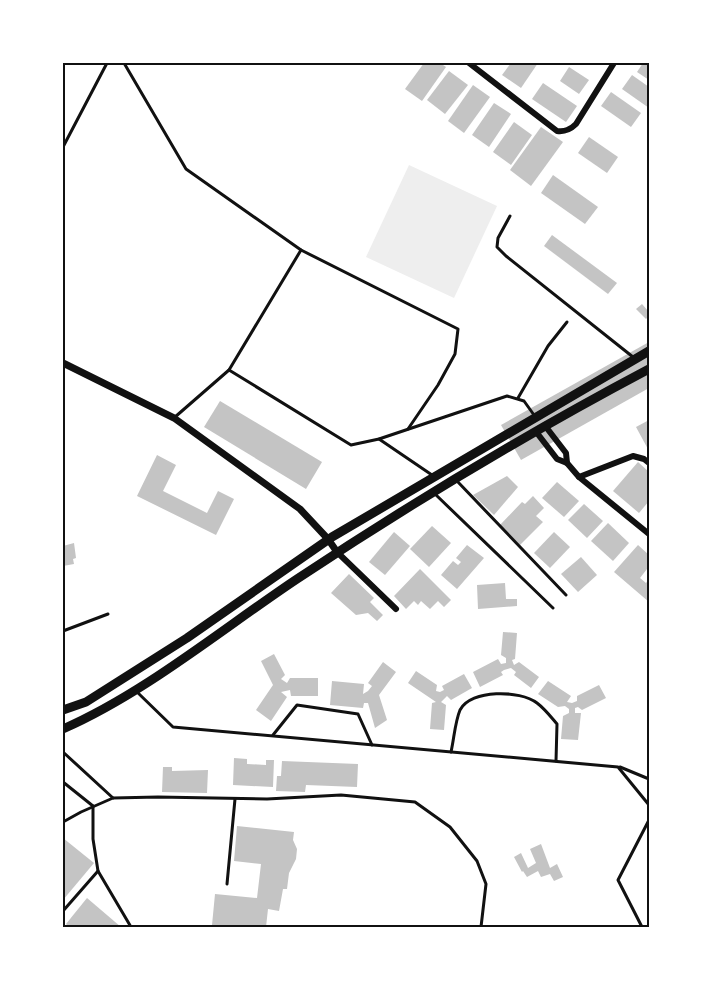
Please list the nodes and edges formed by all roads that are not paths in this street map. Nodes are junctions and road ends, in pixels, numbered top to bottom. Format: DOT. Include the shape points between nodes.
graph roads {
  1 [pos="106,63"];
  2 [pos="124,63"];
  3 [pos="469,63"];
  4 [pos="614,63"];
  5 [pos="63,147"];
  6 [pos="510,216"];
  7 [pos="301,250"];
  8 [pos="567,322"];
  9 [pos="649,351"];
  10 [pos="635,358"];
  11 [pos="63,363"];
  12 [pos="649,369"];
  13 [pos="229,370"];
  14 [pos="518,398"];
  15 [pos="535,416"];
  16 [pos="174,418"];
  17 [pos="546,427"];
  18 [pos="408,429"];
  19 [pos="537,432"];
  20 [pos="379,439"];
  21 [pos="567,463"];
  22 [pos="649,463"];
  23 [pos="433,476"];
  24 [pos="579,477"];
  25 [pos="455,480"];
  26 [pos="434,492"];
  27 [pos="649,534"];
  28 [pos="328,539"];
  29 [pos="337,552"];
  30 [pos="566,595"];
  31 [pos="553,608"];
  32 [pos="396,609"];
  33 [pos="108,614"];
  34 [pos="63,631"];
  35 [pos="135,690"];
  36 [pos="63,710"];
  37 [pos="63,729"];
  38 [pos="272,736"];
  39 [pos="372,745"];
  40 [pos="63,752"];
  41 [pos="451,752"];
  42 [pos="556,761"];
  43 [pos="618,767"];
  44 [pos="649,779"];
  45 [pos="63,782"];
  46 [pos="114,798"];
  47 [pos="235,798"];
  48 [pos="649,805"];
  49 [pos="93,806"];
  50 [pos="649,820"];
  51 [pos="63,822"];
  52 [pos="98,871"];
  53 [pos="227,884"];
  54 [pos="63,911"];
  55 [pos="131,927"];
  56 [pos="481,927"];
  57 [pos="642,927"];
  1 -- 5 [label="lane"];
  2 -- 7 [label="lane" via="186,169"];
  3 -- 4 [label="street" via="557,131 567,131 576,124"];
  6 -- 10 [label="lane" via="497,247"];
  7 -- 13 [label="lane"];
  7 -- 18 [label="lane" via="458,329 455,354"];
  8 -- 14 [label="lane"];
  9 -- 10 [label="main road"];
  10 -- 15 [label="main road"];
  11 -- 16 [label="street"];
  12 -- 17 [label="main road"];
  13 -- 16 [label="lane"];
  13 -- 20 [label="lane" via="351,445"];
  14 -- 15 [label="lane"];
  14 -- 18 [label="lane" via="507,396"];
  15 -- 23 [label="main road"];
  16 -- 28 [label="street" via="300,509"];
  17 -- 19 [label="main road"];
  17 -- 21 [label="street" via="566,453"];
  18 -- 20 [label="lane"];
  19 -- 21 [label="street" via="557,459"];
  19 -- 25 [label="main road"];
  20 -- 23 [label="lane"];
  21 -- 24 [label="street"];
  22 -- 24 [label="street" via="633,456"];
  23 -- 28 [label="main road"];
  24 -- 27 [label="street"];
  25 -- 26 [label="main road"];
  25 -- 30 [label="lane"];
  26 -- 29 [label="main road"];
  26 -- 31 [label="lane"];
  28 -- 29 [label="street"];
  28 -- 36 [label="main road" via="187,638 86,702"];
  29 -- 32 [label="street"];
  29 -- 35 [label="main road"];
  33 -- 34 [label="lane"];
  35 -- 37 [label="main road"];
  35 -- 38 [label="lane" via="173,727"];
  38 -- 39 [label="lane"];
  38 -- 39 [label="lane" via="297,705 358,714"];
  39 -- 41 [label="lane"];
  40 -- 46 [label="lane"];
  41 -- 42 [label="lane"];
  41 -- 42 [label="lane" via="460,710 471,698 495,693 536,702 557,724"];
  42 -- 43 [label="lane"];
  43 -- 44 [label="lane"];
  43 -- 48 [label="lane"];
  45 -- 49 [label="lane"];
  46 -- 47 [label="lane"];
  46 -- 49 [label="lane"];
  47 -- 53 [label="lane"];
  47 -- 56 [label="lane" via="341,795 415,802 450,827 477,861 486,884"];
  49 -- 51 [label="lane"];
  49 -- 52 [label="lane"];
  50 -- 57 [label="lane" via="618,880"];
  52 -- 54 [label="lane"];
  52 -- 55 [label="lane"];
}
